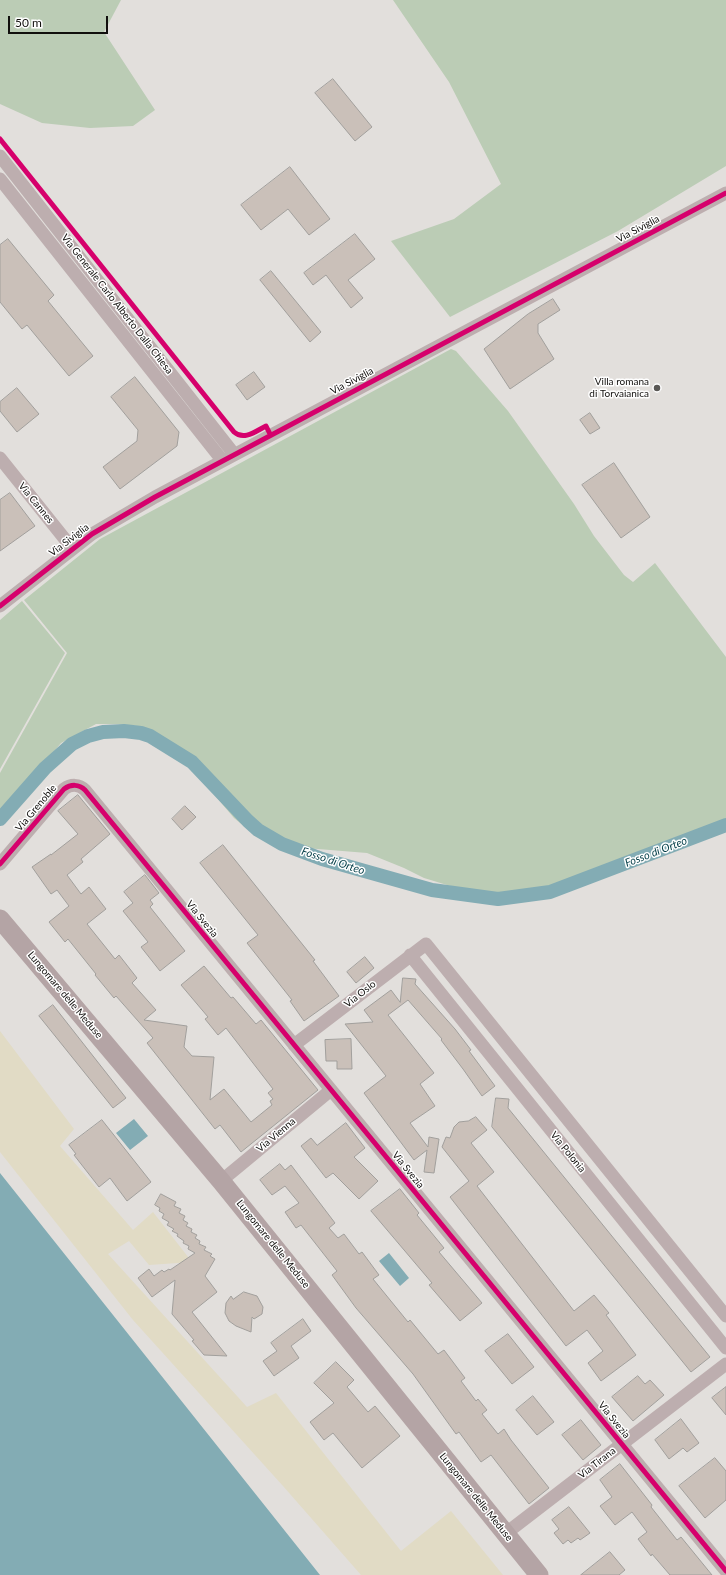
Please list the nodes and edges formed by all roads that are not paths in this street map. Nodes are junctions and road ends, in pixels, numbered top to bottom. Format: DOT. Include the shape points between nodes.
graph roads {
  1 [pos="0,156"];
  2 [pos="0,178"];
  3 [pos="726,193"];
  4 [pos="234,454"];
  5 [pos="0,458"];
  6 [pos="222,460"];
  7 [pos="72,548"];
  8 [pos="0,606"];
  9 [pos="73,785"];
  10 [pos="0,864"];
  11 [pos="0,919"];
  12 [pos="426,944"];
  13 [pos="410,955"];
  14 [pos="294,1045"];
  15 [pos="330,1090"];
  16 [pos="222,1181"];
  17 [pos="726,1316"];
  18 [pos="726,1348"];
  19 [pos="726,1364"];
  20 [pos="622,1444"];
  21 [pos="505,1534"];
  22 [pos="726,1571"];
  23 [pos="538,1575"];
  1 -- 4 [label="street, Via Generale Carlo Alberto Dalla Chiesa"];
  2 -- 6 [label="street, Via Generale Carlo Alberto Dalla Chiesa"];
  3 -- 4 [label="street, Via Siviglia"];
  4 -- 6 [label="street, Via Siviglia"];
  5 -- 7 [label="street, Via Cannes"];
  6 -- 7 [label="street, Via Siviglia" via="110,522"];
  7 -- 8 [label="street, Via Siviglia"];
  9 -- 10 [label="street, Via Grenoble" via="61,791"];
  9 -- 14 [label="street, Via Svezia" via="85,790"];
  11 -- 16 [label="main road, Lungomare delle Meduse"];
  12 -- 13 [label="street, Via Oslo"];
  12 -- 17 [label="street, Via Polonia"];
  13 -- 14 [label="street, Via Oslo"];
  13 -- 18 [label="street, Via Polonia"];
  14 -- 15 [label="street, Via Svezia"];
  15 -- 16 [label="street, Via Vienna"];
  15 -- 20 [label="street, Via Svezia"];
  16 -- 21 [label="main road, Lungomare delle Meduse"];
  19 -- 20 [label="street, Via Tirana"];
  20 -- 21 [label="street, Via Tirana"];
  20 -- 22 [label="street, Via Svezia"];
  21 -- 23 [label="main road, Lungomare delle Meduse"];
}
